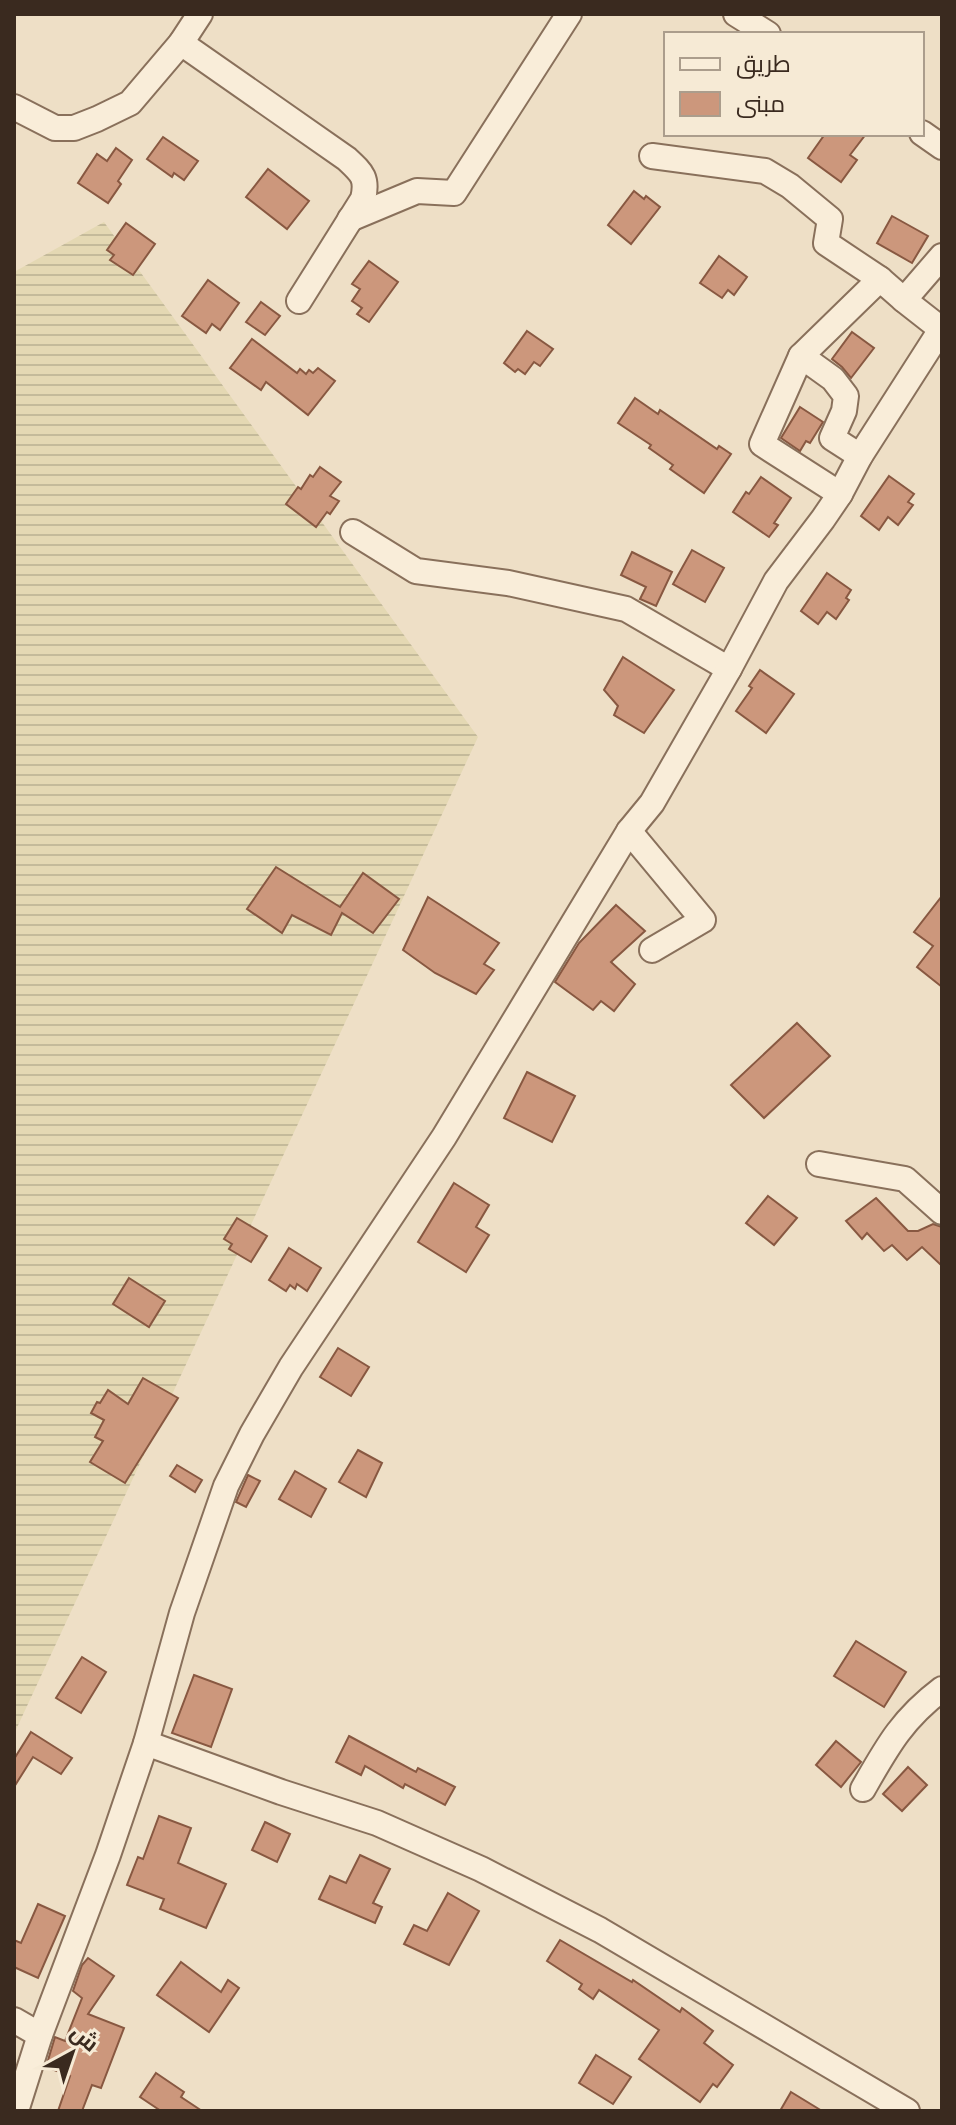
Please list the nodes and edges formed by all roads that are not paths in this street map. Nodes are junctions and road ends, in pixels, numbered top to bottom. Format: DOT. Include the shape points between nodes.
graph roads {
  1 [pos="200,14"];
  2 [pos="569,14"];
  3 [pos="736,14"];
  4 [pos="765,32"];
  5 [pos="181,43"];
  6 [pos="14,107"];
  7 [pos="924,134"];
  8 [pos="942,147"];
  9 [pos="652,156"];
  10 [pos="350,219"];
  11 [pos="942,256"];
  12 [pos="880,279"];
  13 [pos="904,300"];
  14 [pos="299,301"];
  15 [pos="942,328"];
  16 [pos="801,356"];
  17 [pos="860,456"];
  18 [pos="840,494"];
  19 [pos="353,532"];
  20 [pos="729,669"];
  21 [pos="629,831"];
  22 [pos="652,950"];
  23 [pos="819,1164"];
  24 [pos="942,1212"];
  25 [pos="942,1689"];
  26 [pos="146,1743"];
  27 [pos="863,1789"];
  28 [pos="14,2020"];
  29 [pos="40,2035"];
  30 [pos="16,2111"];
  31 [pos="907,2111"];
  1 -- 5 [label="street"];
  2 -- 10 [label="street" via="454,193 417,191"];
  3 -- 4 [label="street"];
  5 -- 6 [label="street" via="130,103 74,128 55,128"];
  5 -- 10 [label="street" via="362,173 363,199"];
  7 -- 8 [label="street"];
  9 -- 12 [label="street" via="765,171 830,219 826,243"];
  10 -- 14 [label="street"];
  11 -- 13 [label="street"];
  12 -- 13 [label="street"];
  12 -- 16 [label="street"];
  13 -- 15 [label="street"];
  15 -- 17 [label="street"];
  16 -- 17 [label="street" via="833,379 846,396 832,438"];
  16 -- 18 [label="street" via="762,444"];
  17 -- 18 [label="street"];
  18 -- 20 [label="street" via="776,581"];
  19 -- 20 [label="street" via="416,571 508,583 626,609"];
  20 -- 21 [label="street" via="652,803"];
  21 -- 22 [label="street" via="703,920"];
  21 -- 26 [label="street" via="453,1123 252,1434 226,1486 182,1613"];
  23 -- 24 [label="street" via="905,1179"];
  25 -- 27 [label="street" via="908,1717"];
  26 -- 29 [label="street"];
  26 -- 31 [label="street" via="377,1823 481,1869 600,1930"];
  28 -- 29 [label="street"];
  29 -- 30 [label="street"];
}
